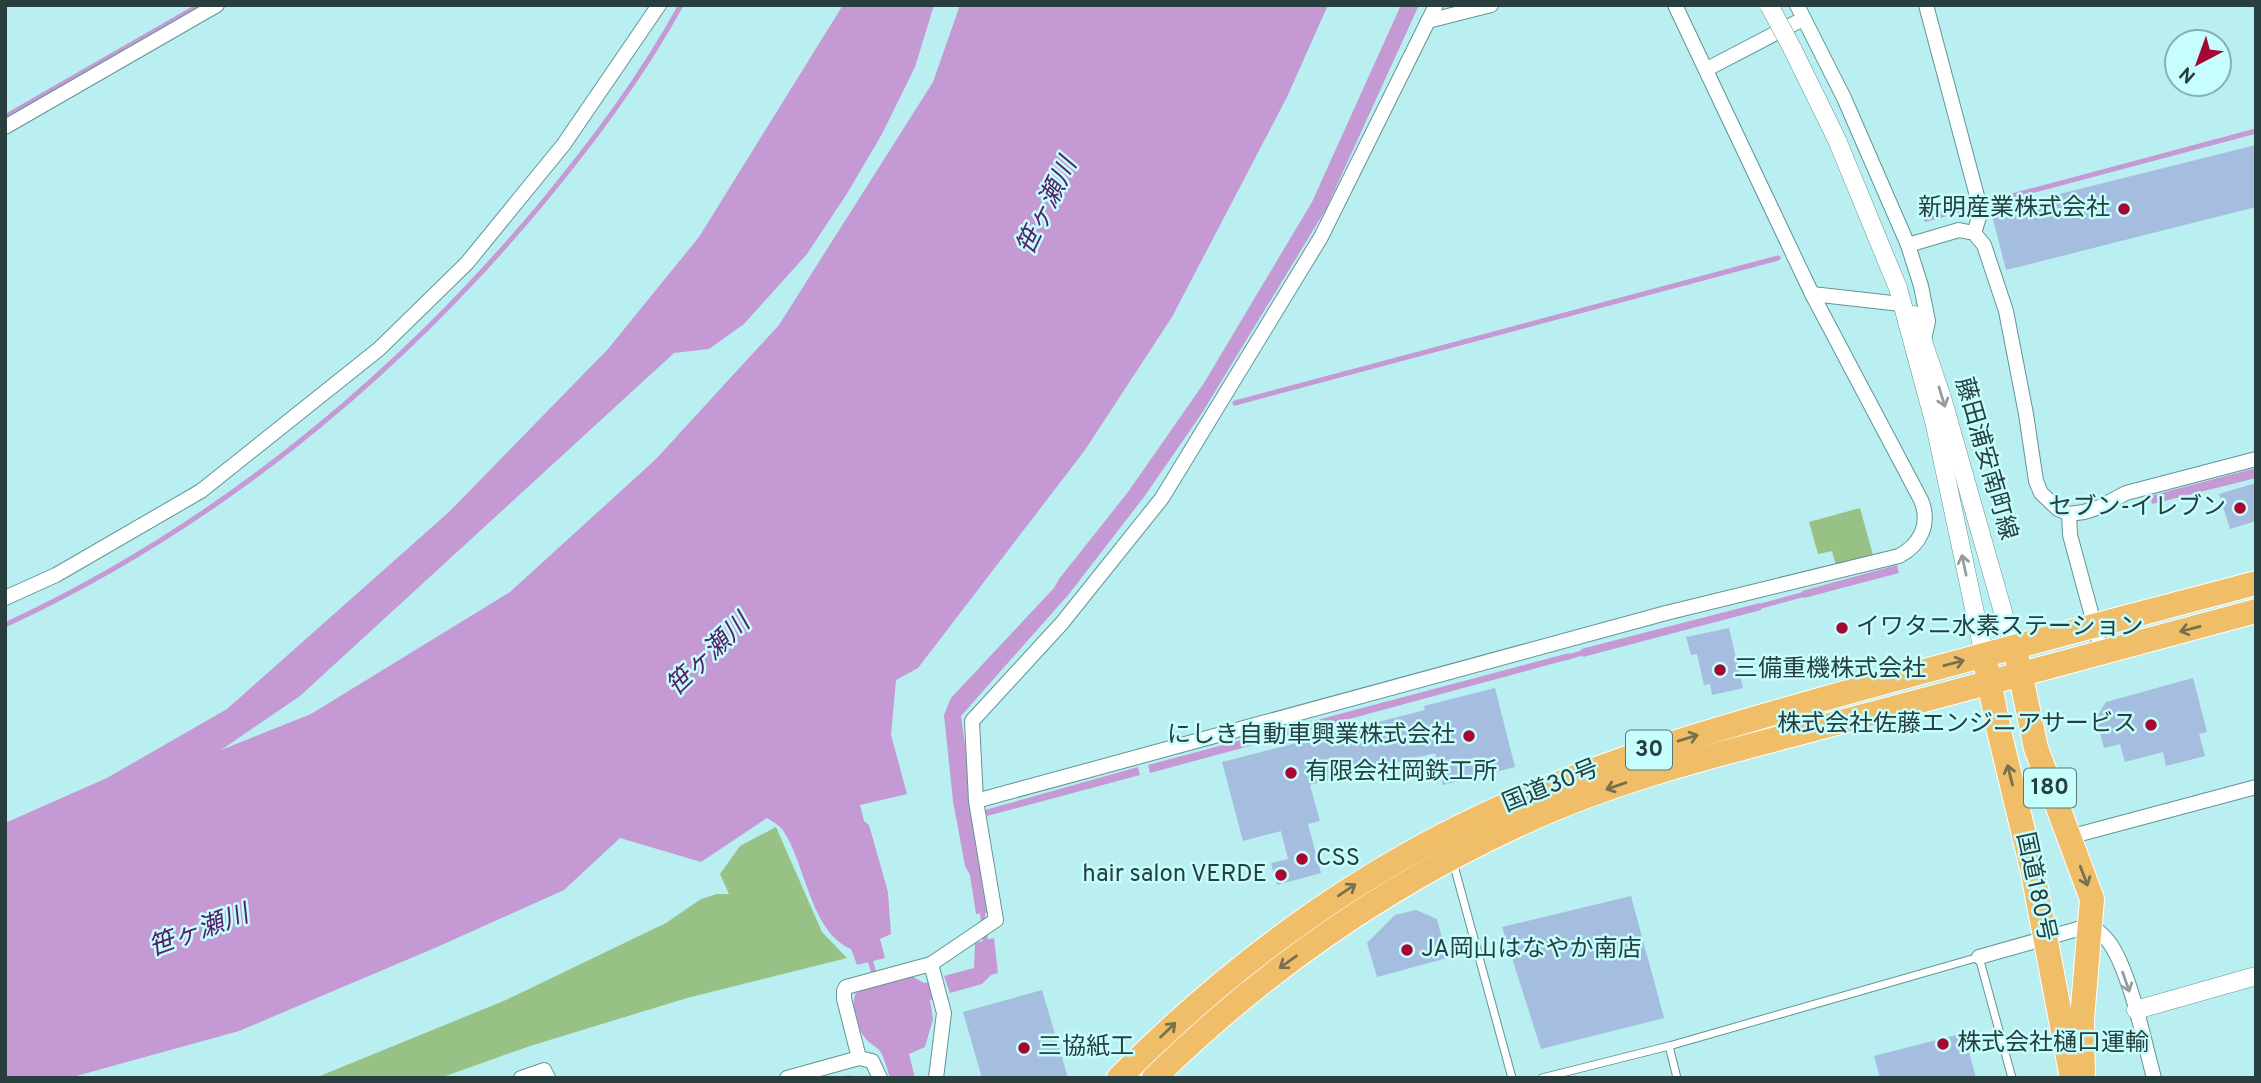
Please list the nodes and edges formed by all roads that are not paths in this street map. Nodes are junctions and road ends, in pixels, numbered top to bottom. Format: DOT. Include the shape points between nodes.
graph roads {
  1 [pos="217,5"];
  2 [pos="659,5"];
  3 [pos="1436,5"];
  4 [pos="1490,5"];
  5 [pos="1675,5"];
  6 [pos="1769,5"];
  7 [pos="1926,5"];
  8 [pos="1800,12"];
  9 [pos="1428,21"];
  10 [pos="1707,69"];
  11 [pos="5,127"];
  12 [pos="1974,233"];
  13 [pos="1908,245"];
  14 [pos="1812,294"];
  15 [pos="1899,296"];
  16 [pos="1924,340"];
  17 [pos="2256,459"];
  18 [pos="2069,513"];
  19 [pos="2256,583"];
  20 [pos="5,598"];
  21 [pos="2256,611"];
  22 [pos="2095,626"];
  23 [pos="2013,648"];
  24 [pos="2102,653"];
  25 [pos="1984,655"];
  26 [pos="2021,674"];
  27 [pos="1989,683"];
  28 [pos="2256,787"];
  29 [pos="978,810"];
  30 [pos="2069,837"];
  31 [pos="1452,858"];
  32 [pos="2092,925"];
  33 [pos="2046,938"];
  34 [pos="1979,957"];
  35 [pos="933,971"];
  36 [pos="2256,976"];
  37 [pos="2136,1010"];
  38 [pos="1669,1046"];
  39 [pos="859,1058"];
  40 [pos="520,1078"];
  41 [pos="548,1078"];
  42 [pos="787,1078"];
  43 [pos="880,1078"];
  44 [pos="936,1078"];
  45 [pos="1119,1078"];
  46 [pos="1154,1078"];
  47 [pos="1512,1078"];
  48 [pos="1542,1078"];
  49 [pos="1677,1078"];
  50 [pos="2012,1078"];
  51 [pos="2073,1078"];
  52 [pos="2083,1078"];
  53 [pos="2154,1078"];
  1 -- 11 [label="street"];
  2 -- 20 [label="street" via="564,144 476,253 379,349 201,491 56,575"];
  3 -- 9 [label="street"];
  4 -- 9 [label="street"];
  5 -- 10 [label="street"];
  6 -- 15 [label="street, 藤田浦安南町線, bridge" via="1837,140"];
  7 -- 12 [label="street" via="1980,205"];
  8 -- 10 [label="street"];
  8 -- 13 [label="street" via="1844,98"];
  9 -- 29 [label="street" via="1321,237 1162,498 1062,623 972,721"];
  10 -- 14 [label="street"];
  12 -- 13 [label="street" via="1959,230"];
  12 -- 18 [label="street" via="1984,244 2003,297 2036,481 2049,502"];
  13 -- 16 [label="street" via="1928,321"];
  14 -- 15 [label="street"];
  14 -- 29 [label="street" via="1925,509 1923,530 1911,550 1667,613"];
  15 -- 16 [label="street, 藤田浦安南町線" via="1912,310"];
  25 -- 15 [label="street, 藤田浦安南町線, one-way" via="1935,425"];
  16 -- 23 [label="street, 藤田浦安南町線, one-way"];
  17 -- 18 [label="street"];
  18 -- 22 [label="street" via="2070,536"];
  19 -- 22 [label="highway, 国道30号 / 30"];
  21 -- 24 [label="highway, 国道30号 / 30, one-way"];
  22 -- 23 [label="highway, 国道30号 / 30"];
  22 -- 24 [label="street"];
  23 -- 25 [label="highway, 国道30号 / 30"];
  23 -- 26 [label="highway, 国道180号 / 180"];
  24 -- 26 [label="highway, 国道30号 / 30"];
  25 -- 27 [label="highway, 国道180号 / 180"];
  45 -- 25 [label="highway, 国道30号 / 30, one-way" via="1184,1014 1292,929 1356,885 1444,835 1520,799 1648,750"];
  26 -- 27 [label="highway, 国道30号 / 30"];
  26 -- 30 [label="highway, 国道180号 / 180" via="2036,748"];
  27 -- 31 [label="highway, 国道30号 / 30, one-way" via="1652,774 1525,821"];
  33 -- 27 [label="highway, 国道180号 / 180, one-way"];
  28 -- 30 [label="street"];
  29 -- 35 [label="street" via="996,920"];
  30 -- 32 [label="highway, 国道180号 / 180, one-way" via="2092,900"];
  31 -- 46 [label="highway, 国道30号 / 30, one-way" via="1366,906 1271,974"];
  31 -- 47 [label="lane"];
  32 -- 33 [label="street"];
  32 -- 37 [label="street, one-way" via="2111,945"];
  32 -- 52 [label="highway, 国道180号 / 180" via="2082,1019"];
  33 -- 34 [label="street"];
  33 -- 51 [label="highway, 国道180号 / 180"];
  34 -- 38 [label="lane"];
  34 -- 50 [label="lane"];
  35 -- 39 [label="street" via="893,973 844,990"];
  35 -- 44 [label="street" via="944,1025"];
  36 -- 37 [label="street"];
  37 -- 53 [label="street"];
  38 -- 48 [label="lane"];
  38 -- 49 [label="lane"];
  39 -- 42 [label="street"];
  39 -- 43 [label="street" via="872,1061"];
  40 -- 41 [label="street" via="544,1070"];
}
